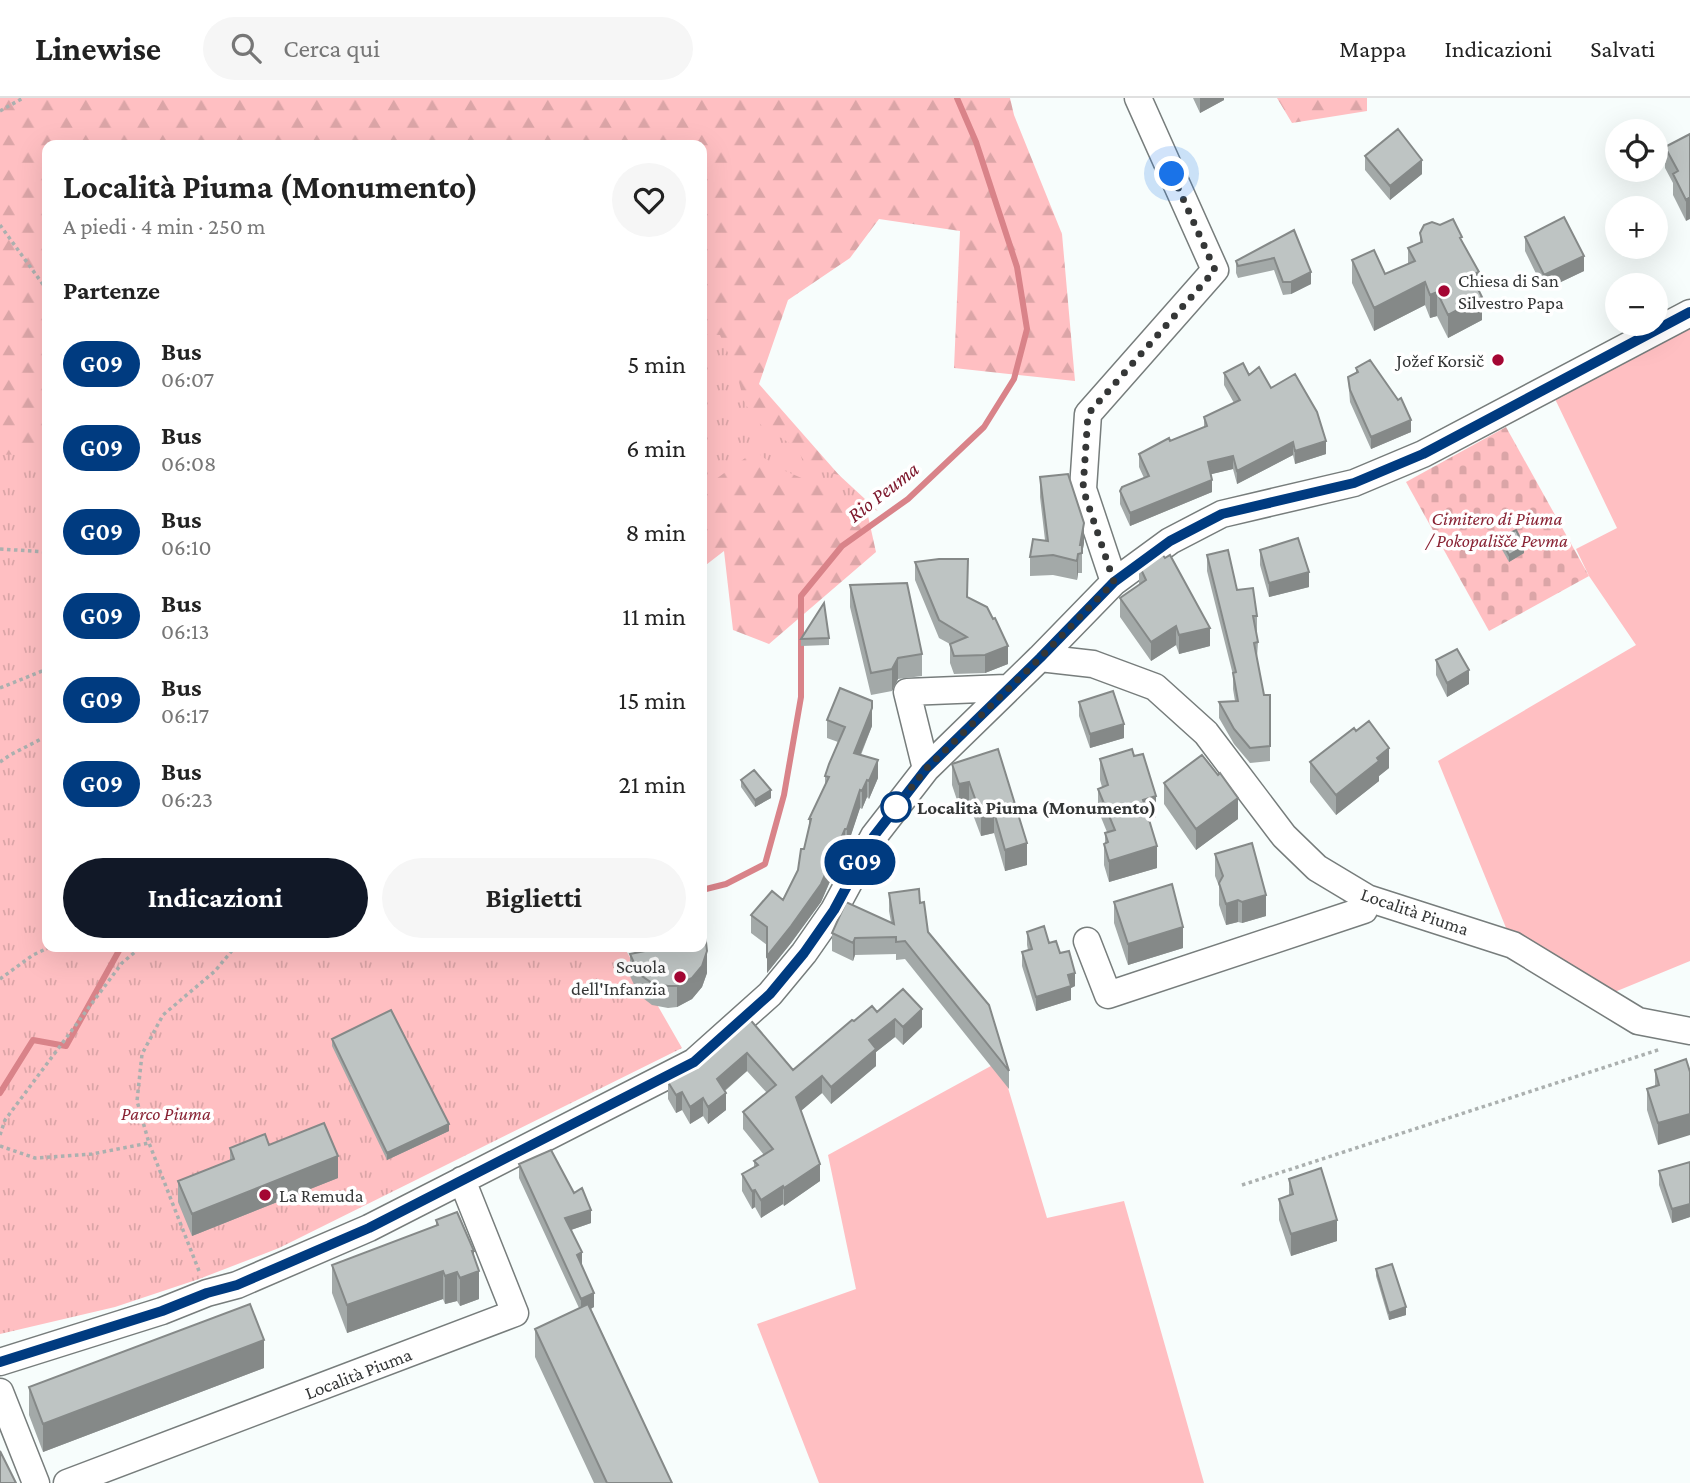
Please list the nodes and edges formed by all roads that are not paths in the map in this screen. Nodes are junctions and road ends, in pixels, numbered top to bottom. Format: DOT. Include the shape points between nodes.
graph roads {
  1 [pos="1138,98"];
  2 [pos="1690,313"];
  3 [pos="1114,582"];
  4 [pos="1040,658"];
  5 [pos="1006,688"];
  6 [pos="926,769"];
  7 [pos="1367,898"];
  8 [pos="1087,941"];
  9 [pos="1690,1031"];
  10 [pos="462,1180"];
  11 [pos="0,1362"];
  12 [pos="0,1392"];
  13 [pos="36,1483"];
  14 [pos="67,1483"];
  1 -- 3 [label="street" via="1215,270 1088,414 1083,489"];
  2 -- 3 [label="street" via="1423,454 1354,483 1222,514 1170,541"];
  3 -- 4 [label="street"];
  4 -- 5 [label="street"];
  4 -- 7 [label="street, Località Piuma" via="1093,664 1155,687 1206,733 1284,836 1317,868"];
  5 -- 6 [label="street"];
  5 -- 6 [label="street" via="907,692"];
  6 -- 10 [label="street" via="874,836 834,910 804,953 761,1003 694,1062"];
  7 -- 8 [label="street" via="1364,910 1108,995"];
  7 -- 9 [label="street, Località Piuma" via="1513,945 1638,1021"];
  10 -- 11 [label="street" via="369,1228 237,1285"];
  10 -- 14 [label="street, Località Piuma" via="515,1313"];
  12 -- 13 [label="street"];
}
